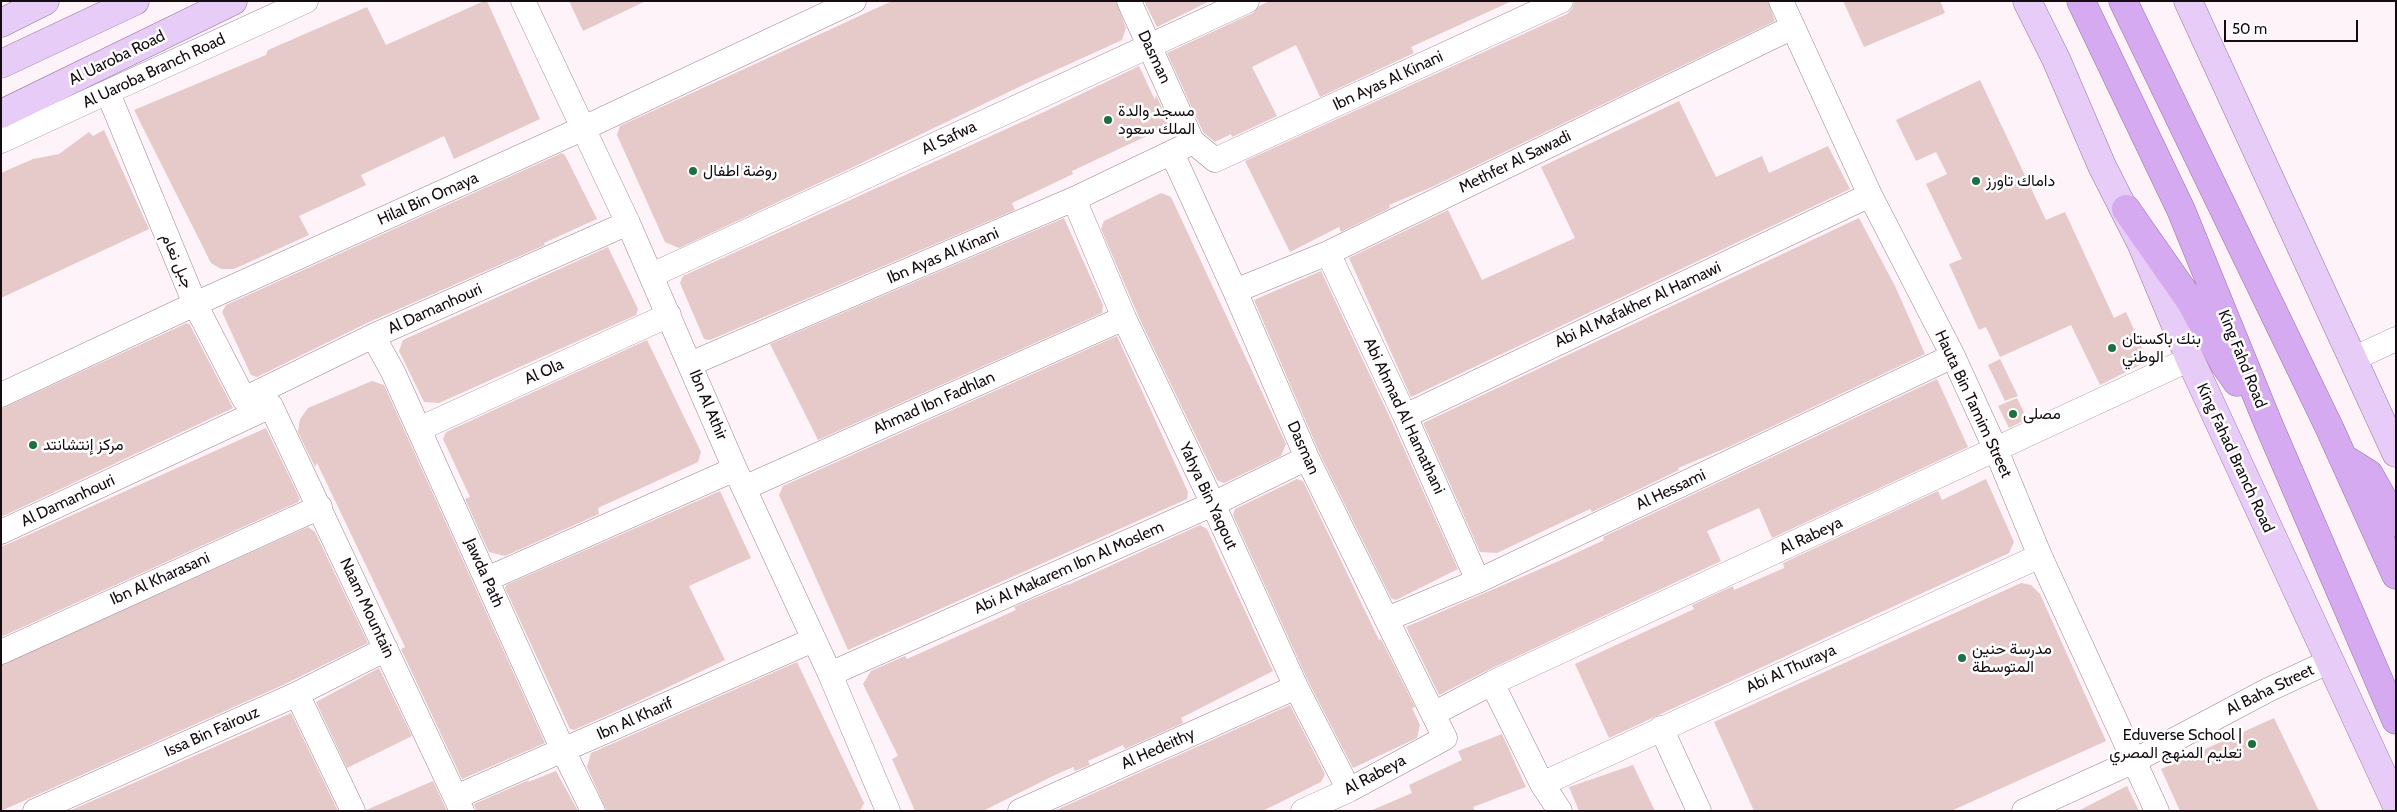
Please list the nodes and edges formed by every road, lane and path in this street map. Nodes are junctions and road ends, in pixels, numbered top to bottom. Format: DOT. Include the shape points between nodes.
graph roads {
  1 [pos="46,1"];
  2 [pos="135,1"];
  3 [pos="233,1"];
  4 [pos="306,1"];
  5 [pos="523,1"];
  6 [pos="854,1"];
  7 [pos="1129,1"];
  8 [pos="1247,1"];
  9 [pos="1561,1"];
  10 [pos="1781,1"];
  11 [pos="2027,1"];
  12 [pos="2081,1"];
  13 [pos="2123,1"];
  14 [pos="2191,2"];
  15 [pos="1,23"];
  16 [pos="1793,27"];
  17 [pos="1150,46"];
  18 [pos="1,64"];
  19 [pos="108,93"];
  20 [pos="1,114"];
  21 [pos="584,128"];
  22 [pos="1,141"];
  23 [pos="1192,141"];
  24 [pos="1172,153"];
  25 [pos="1215,160"];
  26 [pos="1870,194"];
  27 [pos="1074,199"];
  28 [pos="2126,209"];
  29 [pos="628,223"];
  30 [pos="1328,253"];
  31 [pos="652,275"];
  32 [pos="1235,291"];
  33 [pos="195,304"];
  34 [pos="669,316"];
  35 [pos="1124,318"];
  36 [pos="373,336"];
  37 [pos="2396,339"];
  38 [pos="1953,356"];
  39 [pos="2353,358"];
  40 [pos="2190,359"];
  41 [pos="690,364"];
  42 [pos="1,395"];
  43 [pos="244,399"];
  44 [pos="271,406"];
  45 [pos="1405,416"];
  46 [pos="2268,423"];
  47 [pos="419,429"];
  48 [pos="1996,450"];
  49 [pos="2396,453"];
  50 [pos="2342,457"];
  51 [pos="1307,458"];
  52 [pos="739,478"];
  53 [pos="1213,504"];
  54 [pos="320,507"];
  55 [pos="2396,522"];
  56 [pos="1,532"];
  57 [pos="2040,556"];
  58 [pos="2396,575"];
  59 [pos="487,579"];
  60 [pos="1478,581"];
  61 [pos="1387,619"];
  62 [pos="813,640"];
  63 [pos="386,648"];
  64 [pos="1,652"];
  65 [pos="2328,662"];
  66 [pos="830,674"];
  67 [pos="1492,683"];
  68 [pos="1296,687"];
  69 [pos="297,694"];
  70 [pos="1433,714"];
  71 [pos="2396,720"];
  72 [pos="1661,728"];
  73 [pos="1446,738"];
  74 [pos="563,750"];
  75 [pos="2134,760"];
  76 [pos="1542,784"];
  77 [pos="1349,790"];
  78 [pos="459,804"];
  79 [pos="2396,804"];
  80 [pos="1557,810"];
  81 [pos="35,811"];
  82 [pos="353,811"];
  83 [pos="593,811"];
  84 [pos="888,811"];
  85 [pos="1020,811"];
  86 [pos="1303,811"];
  87 [pos="1699,811"];
  88 [pos="2024,811"];
  89 [pos="2157,811"];
  1 -- 15 [label="main road"];
  2 -- 18 [label="main road"];
  3 -- 20 [label="main road, Al Uaroba Road"];
  4 -- 19 [label="street, Al Uaroba Branch Road"];
  5 -- 21 [label="street, Ibn Al Athir"];
  6 -- 21 [label="street, Hilal Bin Omaya"];
  7 -- 17 [label="street, Dasman"];
  8 -- 17 [label="street, Al Safwa"];
  9 -- 25 [label="street, Ibn Ayas Al Kinani"];
  10 -- 16 [label="street, Hauta Bin Tamim Street"];
  11 -- 28 [label="main road, King Fahad Branch Road" via="2102,166"];
  12 -- 46 [label="highway, King Fahd Road" via="2181,210"];
  13 -- 50 [label="highway"];
  14 -- 39 [label="main road"];
  16 -- 26 [label="street, Hauta Bin Tamim Street"];
  16 -- 30 [label="street, Methfer Al Sawadi"];
  17 -- 23 [label="street, Dasman"];
  17 -- 31 [label="street, Al Safwa"];
  19 -- 22 [label="street, Al Uaroba Branch Road"];
  19 -- 33 [label="street, جبل نعام"];
  21 -- 29 [label="street, Ibn Al Athir"];
  21 -- 33 [label="street, Hilal Bin Omaya"];
  23 -- 24 [label="street, Ibn Ayas Al Kinani"];
  23 -- 25 [label="street, Dasman"];
  24 -- 27 [label="street, Ibn Ayas Al Kinani"];
  24 -- 32 [label="street, Dasman"];
  26 -- 38 [label="street, Hauta Bin Tamim Street"];
  26 -- 45 [label="street, Abi Al Mafakher Al Hamawi"];
  27 -- 35 [label="street, Yahya Bin Yaqout"];
  27 -- 41 [label="street, Ibn Ayas Al Kinani"];
  28 -- 40 [label="main road, King Fahad Branch Road"];
  28 -- 46 [label="highway" via="2191,302 2225,365"];
  29 -- 31 [label="street, Ibn Al Athir"];
  29 -- 36 [label="street, Al Damanhouri"];
  30 -- 32 [label="street, Methfer Al Sawadi"];
  30 -- 45 [label="street, Abi Ahmad Al Hamathani"];
  31 -- 34 [label="street, Ibn Al Athir"];
  32 -- 51 [label="street, Dasman"];
  33 -- 42 [label="street, Hilal Bin Omaya"];
  33 -- 43 [label="street, جبل نعام"];
  34 -- 41 [label="street, Ibn Al Athir"];
  34 -- 47 [label="street, Al Ola"];
  35 -- 52 [label="street, Ahmad Ibn Fadhlan"];
  35 -- 53 [label="street, Yahya Bin Yaqout"];
  36 -- 43 [label="street, Al Damanhouri"];
  36 -- 47 [label="street, Jawda Path" via="394,372"];
  37 -- 39 [label="street"];
  38 -- 48 [label="street, Hauta Bin Tamim Street"];
  38 -- 60 [label="street, Al Hessami"];
  39 -- 49 [label="main road"];
  40 -- 48 [label="street, Al Rabeya"];
  40 -- 65 [label="main road, King Fahad Branch Road"];
  41 -- 52 [label="street, Ibn Al Athir"];
  43 -- 44 [label="street"];
  44 -- 54 [label="street, Naam Mountain"];
  44 -- 56 [label="street, Al Damanhouri"];
  45 -- 60 [label="street, Abi Ahmad Al Hamathani"];
  46 -- 71 [label="highway, King Fahd Road"];
  47 -- 59 [label="street, Jawda Path"];
  48 -- 57 [label="street, Hauta Bin Tamim Street"];
  48 -- 67 [label="street, Al Rabeya"];
  50 -- 55 [label="highway" via="2369,474"];
  50 -- 58 [label="highway"];
  51 -- 53 [label="street, Abi Al Makarem Ibn Al Moslem"];
  51 -- 61 [label="street, Dasman"];
  52 -- 59 [label="street, Ahmad Ibn Fadhlan"];
  52 -- 62 [label="street, Ibn Al Athir"];
  53 -- 66 [label="street, Abi Al Makarem Ibn Al Moslem"];
  53 -- 68 [label="street, Yahya Bin Yaqout"];
  54 -- 63 [label="street, Naam Mountain"];
  54 -- 64 [label="street, Ibn Al Kharasani"];
  57 -- 72 [label="street, Abi Al Thuraya"];
  57 -- 75 [label="street, Hauta Bin Tamim Street"];
  59 -- 74 [label="street, Jawda Path"];
  60 -- 61 [label="street, Al Hessami"];
  61 -- 70 [label="street, Dasman"];
  62 -- 66 [label="street, Ibn Al Athir"];
  62 -- 74 [label="street, Ibn Al Kharif"];
  63 -- 69 [label="street, Issa Bin Fairouz"];
  63 -- 78 [label="street, Naam Mountain"];
  65 -- 75 [label="street, Al Baha Street"];
  65 -- 79 [label="main road, King Fahad Branch Road"];
  66 -- 84 [label="street, Ibn Al Athir"];
  67 -- 70 [label="street, Al Rabeya"];
  67 -- 76 [label="street"];
  68 -- 77 [label="street, Yahya Bin Yaqout"];
  68 -- 85 [label="street, Al Hedeithy"];
  69 -- 81 [label="street, Issa Bin Fairouz"];
  69 -- 82 [label="street"];
  70 -- 73 [label="street, Dasman"];
  72 -- 76 [label="street, Abi Al Thuraya"];
  72 -- 87 [label="street"];
  73 -- 77 [label="street, Al Rabeya"];
  74 -- 78 [label="street, Ibn Al Kharif"];
  74 -- 83 [label="street, Jawda Path"];
  75 -- 88 [label="street, Al Baha Street"];
  75 -- 89 [label="street, Hauta Bin Tamim Street"];
  76 -- 80 [label="street"];
  77 -- 86 [label="street, Al Rabeya"];
}
